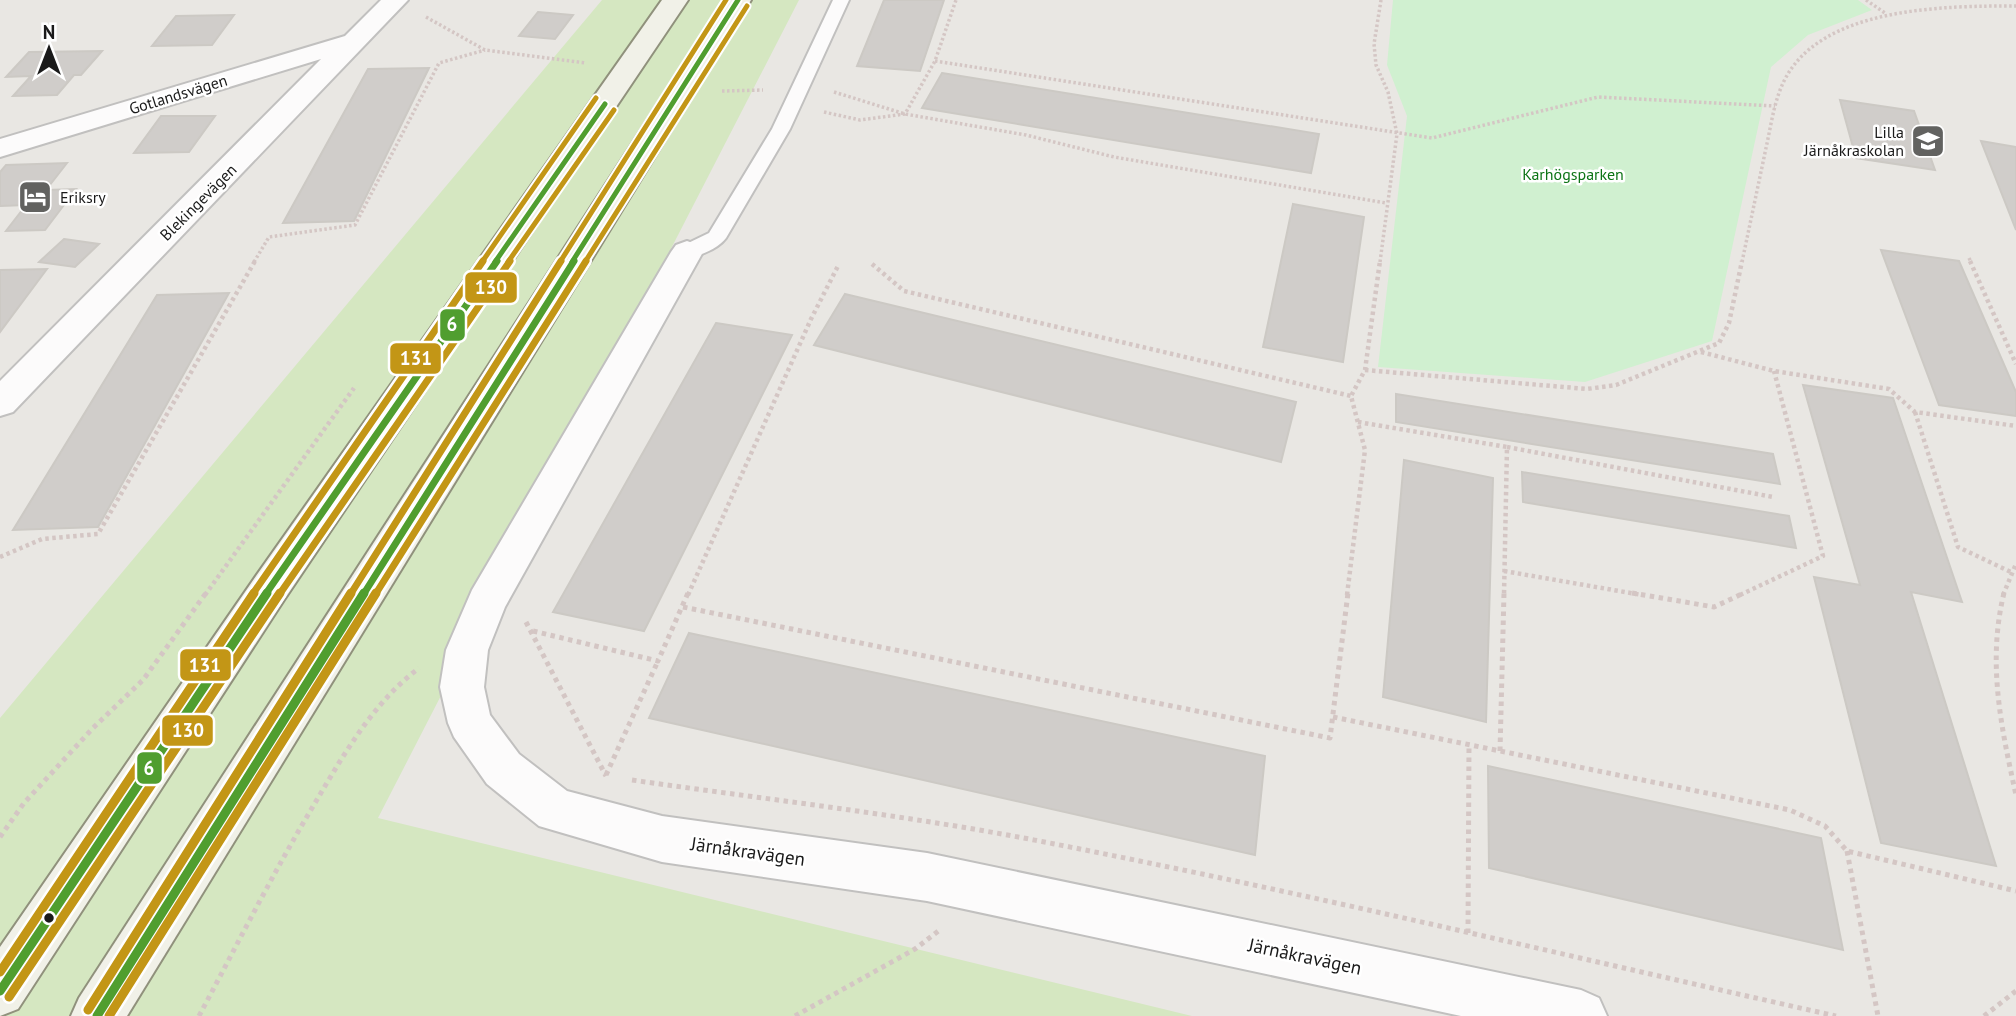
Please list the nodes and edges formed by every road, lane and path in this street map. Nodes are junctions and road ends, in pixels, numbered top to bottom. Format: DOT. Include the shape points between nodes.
graph roads {
  1 [pos="676,0"];
  2 [pos="738,0"];
  3 [pos="842,0"];
  4 [pos="956,0"];
  5 [pos="1381,0"];
  6 [pos="1866,0"];
  7 [pos="394,1"];
  8 [pos="2016,6"];
  9 [pos="1885,13"];
  10 [pos="356,41"];
  11 [pos="485,50"];
  12 [pos="934,61"];
  13 [pos="584,73"];
  14 [pos="803,83"];
  15 [pos="1775,106"];
  16 [pos="905,114"];
  17 [pos="860,120"];
  18 [pos="1397,134"];
  19 [pos="0,148"];
  20 [pos="1386,203"];
  21 [pos="687,252"];
  22 [pos="1969,258"];
  23 [pos="839,264"];
  24 [pos="872,264"];
  25 [pos="1701,352"];
  26 [pos="2016,364"];
  27 [pos="1366,370"];
  28 [pos="1774,371"];
  29 [pos="355,386"];
  30 [pos="1351,396"];
  31 [pos="0,403"];
  32 [pos="1915,412"];
  33 [pos="1358,422"];
  34 [pos="2016,426"];
  35 [pos="1507,447"];
  36 [pos="1773,497"];
  37 [pos="0,558"];
  38 [pos="2016,564"];
  39 [pos="1504,571"];
  40 [pos="2011,572"];
  41 [pos="683,607"];
  42 [pos="519,610"];
  43 [pos="532,631"];
  44 [pos="467,650"];
  45 [pos="657,661"];
  46 [pos="1333,717"];
  47 [pos="1469,745"];
  48 [pos="1500,751"];
  49 [pos="606,776"];
  50 [pos="2016,794"];
  51 [pos="0,837"];
  52 [pos="1847,851"];
  53 [pos="996,891"];
  54 [pos="2016,891"];
  55 [pos="1468,933"];
  56 [pos="2016,991"];
  57 [pos="0,992"];
  58 [pos="97,1016"];
  59 [pos="199,1016"];
  60 [pos="795,1016"];
  61 [pos="1581,1016"];
  62 [pos="1836,1016"];
  63 [pos="1878,1016"];
  64 [pos="1984,1016"];
  1 -- 57 [label="main road" via="270,588"];
  2 -- 58 [label="main road"];
  3 -- 14 [label="lane"];
  4 -- 12 [label="path"];
  5 -- 18 [label="path" via="1374,44 1376,65 1388,92"];
  6 -- 9 [label="path"];
  7 -- 10 [label="street, Blekingevägen"];
  7 -- 11 [label="path"];
  8 -- 9 [label="path" via="1925,6"];
  9 -- 15 [label="path" via="1802,55 1784,80"];
  10 -- 19 [label="street, Gotlandsvägen"];
  10 -- 31 [label="street, Blekingevägen"];
  11 -- 13 [label="path" via="591,63"];
  11 -- 37 [label="path" via="439,63 355,225 269,237 98,534 42,539"];
  12 -- 16 [label="path"];
  12 -- 18 [label="path"];
  14 -- 16 [label="path"];
  14 -- 21 [label="lane" via="716,238"];
  15 -- 18 [label="path" via="1598,97 1432,138"];
  15 -- 25 [label="path" via="1729,323 1719,343"];
  16 -- 17 [label="path"];
  16 -- 20 [label="path" via="1026,135 1114,157"];
  18 -- 20 [label="path"];
  20 -- 27 [label="path"];
  21 -- 44 [label="street, Järnåkravägen" via="486,602"];
  22 -- 26 [label="path"];
  23 -- 41 [label="path"];
  24 -- 30 [label="path" via="904,291"];
  25 -- 27 [label="path" via="1616,385 1587,389"];
  25 -- 28 [label="path"];
  27 -- 30 [label="path"];
  28 -- 32 [label="path" via="1889,389"];
  28 -- 39 [label="path" via="1824,556 1714,607"];
  29 -- 51 [label="path" via="143,680 24,803"];
  30 -- 33 [label="path"];
  32 -- 34 [label="path"];
  32 -- 40 [label="path" via="1958,547"];
  33 -- 35 [label="path"];
  33 -- 46 [label="path" via="1365,450"];
  35 -- 36 [label="path"];
  35 -- 39 [label="path"];
  38 -- 40 [label="path"];
  39 -- 48 [label="path"];
  40 -- 50 [label="path" via="1996,615 1994,655"];
  41 -- 45 [label="path"];
  41 -- 46 [label="path" via="1331,738"];
  42 -- 43 [label="path"];
  43 -- 45 [label="path"];
  43 -- 49 [label="path"];
  44 -- 53 [label="street, Järnåkravägen" via="462,687 470,723 503,769 555,810 662,839"];
  44 -- 59 [label="path" via="408,672 372,710 301,827"];
  45 -- 49 [label="path"];
  46 -- 47 [label="path"];
  47 -- 48 [label="path"];
  47 -- 55 [label="path"];
  48 -- 52 [label="path" via="1790,810 1825,826"];
  49 -- 55 [label="path" via="1025,838"];
  52 -- 54 [label="path"];
  52 -- 63 [label="path"];
  53 -- 60 [label="path" via="915,949"];
  53 -- 61 [label="street, Järnåkravägen"];
  55 -- 62 [label="path"];
  56 -- 64 [label="path"];
}
